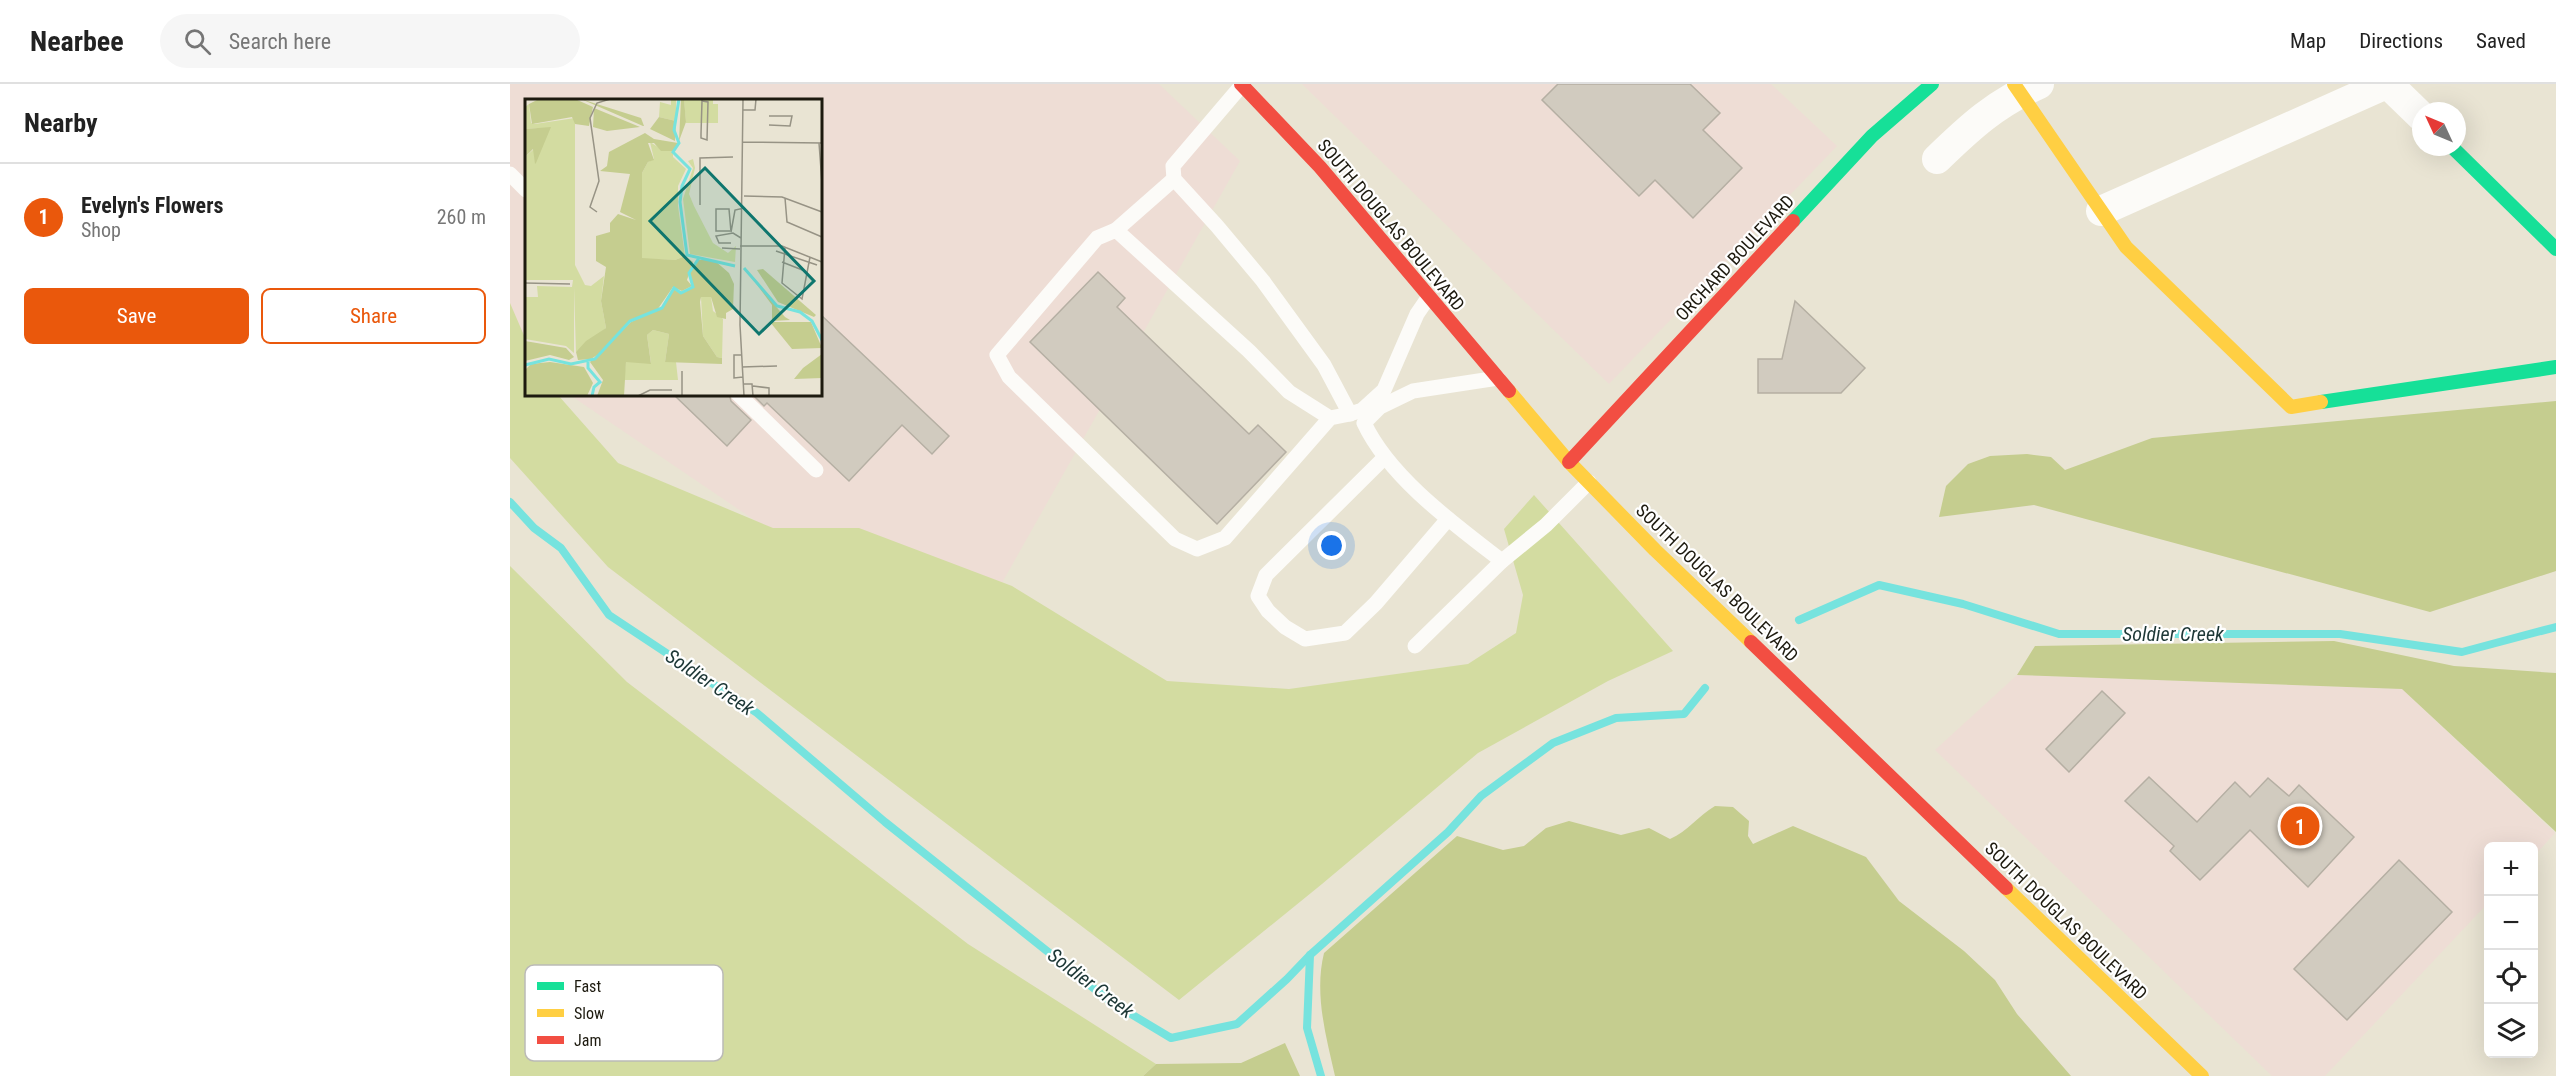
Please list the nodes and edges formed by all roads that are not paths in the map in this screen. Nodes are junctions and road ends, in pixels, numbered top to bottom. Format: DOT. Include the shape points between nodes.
graph roads {
  1 [pos="1932,84"];
  2 [pos="2387,84"];
  3 [pos="1241,85"];
  4 [pos="2024,87"];
  5 [pos="2412,108"];
  6 [pos="2461,156"];
  7 [pos="1937,159"];
  8 [pos="510,174"];
  9 [pos="1174,179"];
  10 [pos="525,189"];
  11 [pos="2102,212"];
  12 [pos="1116,230"];
  13 [pos="2556,249"];
  14 [pos="1428,298"];
  15 [pos="2556,367"];
  16 [pos="1498,378"];
  17 [pos="1384,390"];
  18 [pos="740,396"];
  19 [pos="1380,407"];
  20 [pos="1350,414"];
  21 [pos="1330,418"];
  22 [pos="1384,458"];
  23 [pos="1569,462"];
  24 [pos="816,470"];
  25 [pos="1589,482"];
  26 [pos="1448,519"];
  27 [pos="1502,561"];
  28 [pos="1415,646"];
  29 [pos="2202,1076"];
  1 -- 23 [label="main road, ORCHARD BOULEVARD" via="1872,136"];
  2 -- 5 [label="street"];
  2 -- 11 [label="street"];
  3 -- 9 [label="lane" via="1173,166"];
  3 -- 14 [label="main road, SOUTH DOUGLAS BOULEVARD" via="1320,167"];
  4 -- 7 [label="street" via="1976,120"];
  4 -- 11 [label="main road"];
  6 -- 13 [label="main road"];
  8 -- 10 [label="lane"];
  9 -- 12 [label="lane"];
  9 -- 20 [label="lane" via="1263,281 1324,365"];
  11 -- 15 [label="main road" via="2126,247 2291,407"];
  12 -- 21 [label="lane" via="1289,392"];
  12 -- 21 [label="lane" via="1097,238 997,355 1009,377 1175,539 1197,549 1225,538"];
  14 -- 16 [label="main road, SOUTH DOUGLAS BOULEVARD"];
  14 -- 17 [label="lane" via="1417,314"];
  16 -- 19 [label="lane" via="1413,391"];
  16 -- 23 [label="main road, SOUTH DOUGLAS BOULEVARD"];
  17 -- 19 [label="lane"];
  17 -- 20 [label="lane" via="1362,410"];
  18 -- 24 [label="lane"];
  19 -- 22 [label="lane" via="1364,423"];
  20 -- 21 [label="lane"];
  22 -- 26 [label="lane"];
  22 -- 26 [label="lane" via="1266,575 1258,596 1276,619 1305,639 1345,633"];
  23 -- 25 [label="main road, SOUTH DOUGLAS BOULEVARD"];
  25 -- 27 [label="lane"];
  25 -- 29 [label="main road, SOUTH DOUGLAS BOULEVARD" via="1654,550"];
  26 -- 27 [label="lane"];
  27 -- 28 [label="lane"];
}
